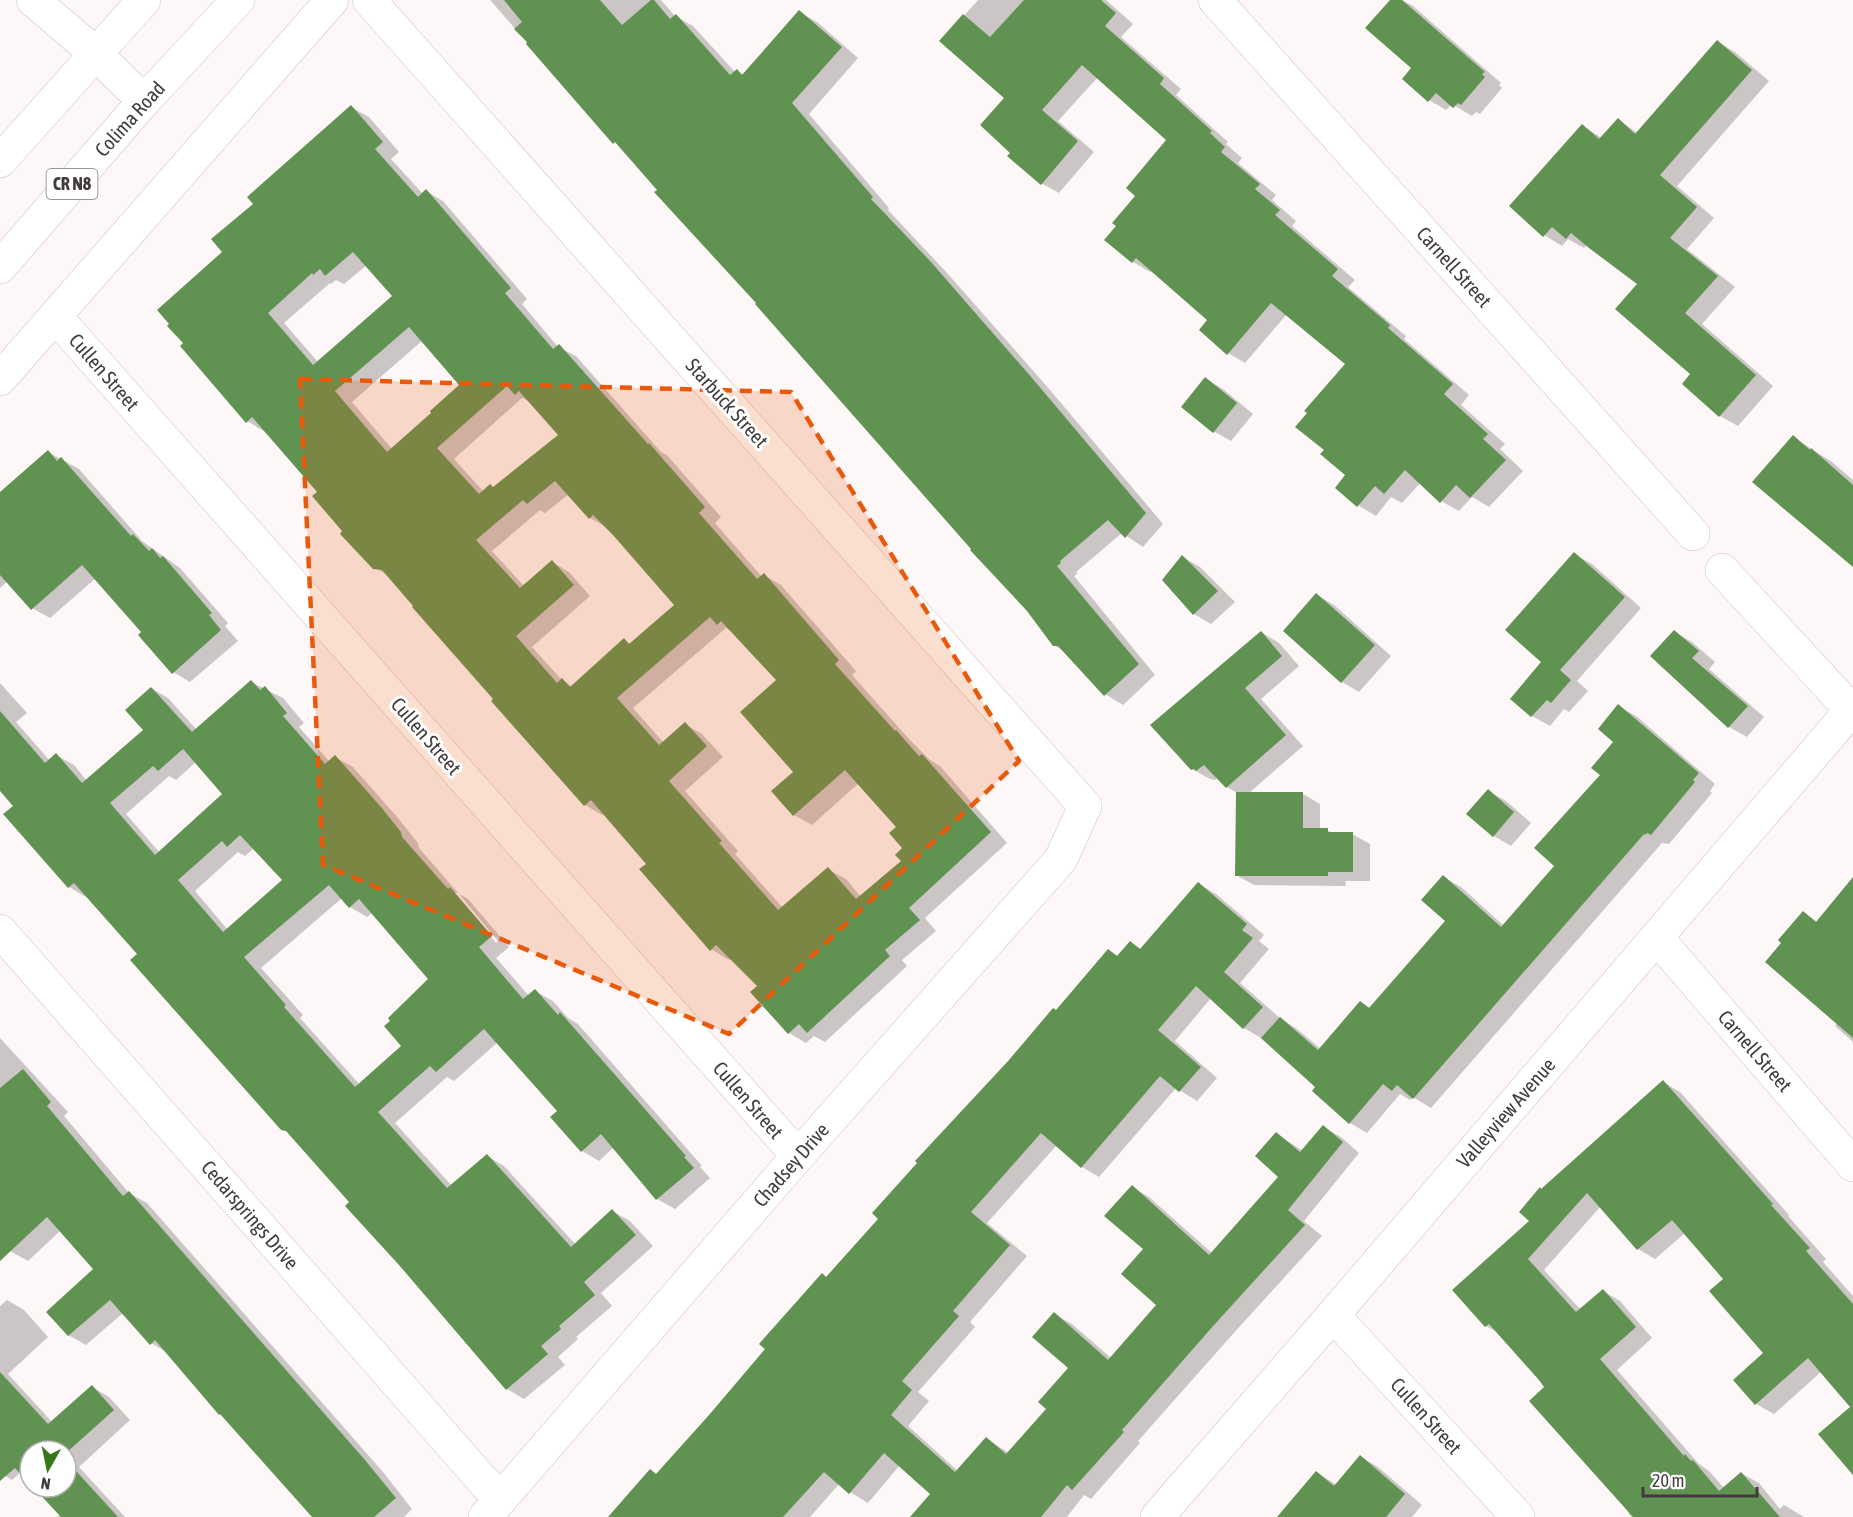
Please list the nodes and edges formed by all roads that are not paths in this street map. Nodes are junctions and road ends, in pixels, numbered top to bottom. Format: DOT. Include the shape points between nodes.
graph roads {
  1 [pos="33,0"];
  2 [pos="144,0"];
  3 [pos="238,0"];
  4 [pos="332,0"];
  5 [pos="369,0"];
  6 [pos="1215,0"];
  7 [pos="94,53"];
  8 [pos="144,101"];
  9 [pos="0,161"];
  10 [pos="0,267"];
  11 [pos="55,316"];
  12 [pos="0,379"];
  13 [pos="1694,534"];
  14 [pos="1722,570"];
  15 [pos="1852,709"];
  16 [pos="1085,806"];
  17 [pos="0,931"];
  18 [pos="1657,938"];
  19 [pos="798,1156"];
  20 [pos="1853,1165"];
  21 [pos="1334,1315"];
  22 [pos="492,1508"];
  23 [pos="1157,1517"];
  24 [pos="1518,1517"];
  1 -- 7 [label="street"];
  2 -- 7 [label="street"];
  3 -- 8 [label="street, Colima Road / CR N8"];
  4 -- 11 [label="street"];
  5 -- 16 [label="street, Starbuck Street"];
  6 -- 13 [label="street, Carnell Street"];
  7 -- 8 [label="street"];
  7 -- 9 [label="street"];
  8 -- 10 [label="street, Colima Road / CR N8"];
  11 -- 12 [label="street"];
  11 -- 19 [label="street, Cullen Street"];
  14 -- 15 [label="street"];
  15 -- 18 [label="street, Valleyview Avenue"];
  16 -- 19 [label="street, Chadsey Drive" via="1062,859"];
  17 -- 22 [label="street, Cedarsprings Drive"];
  18 -- 20 [label="street, Carnell Street"];
  18 -- 21 [label="street, Valleyview Avenue"];
  19 -- 22 [label="street, Chadsey Drive"];
  21 -- 23 [label="street, Valleyview Avenue"];
  21 -- 24 [label="street, Cullen Street"];
}
